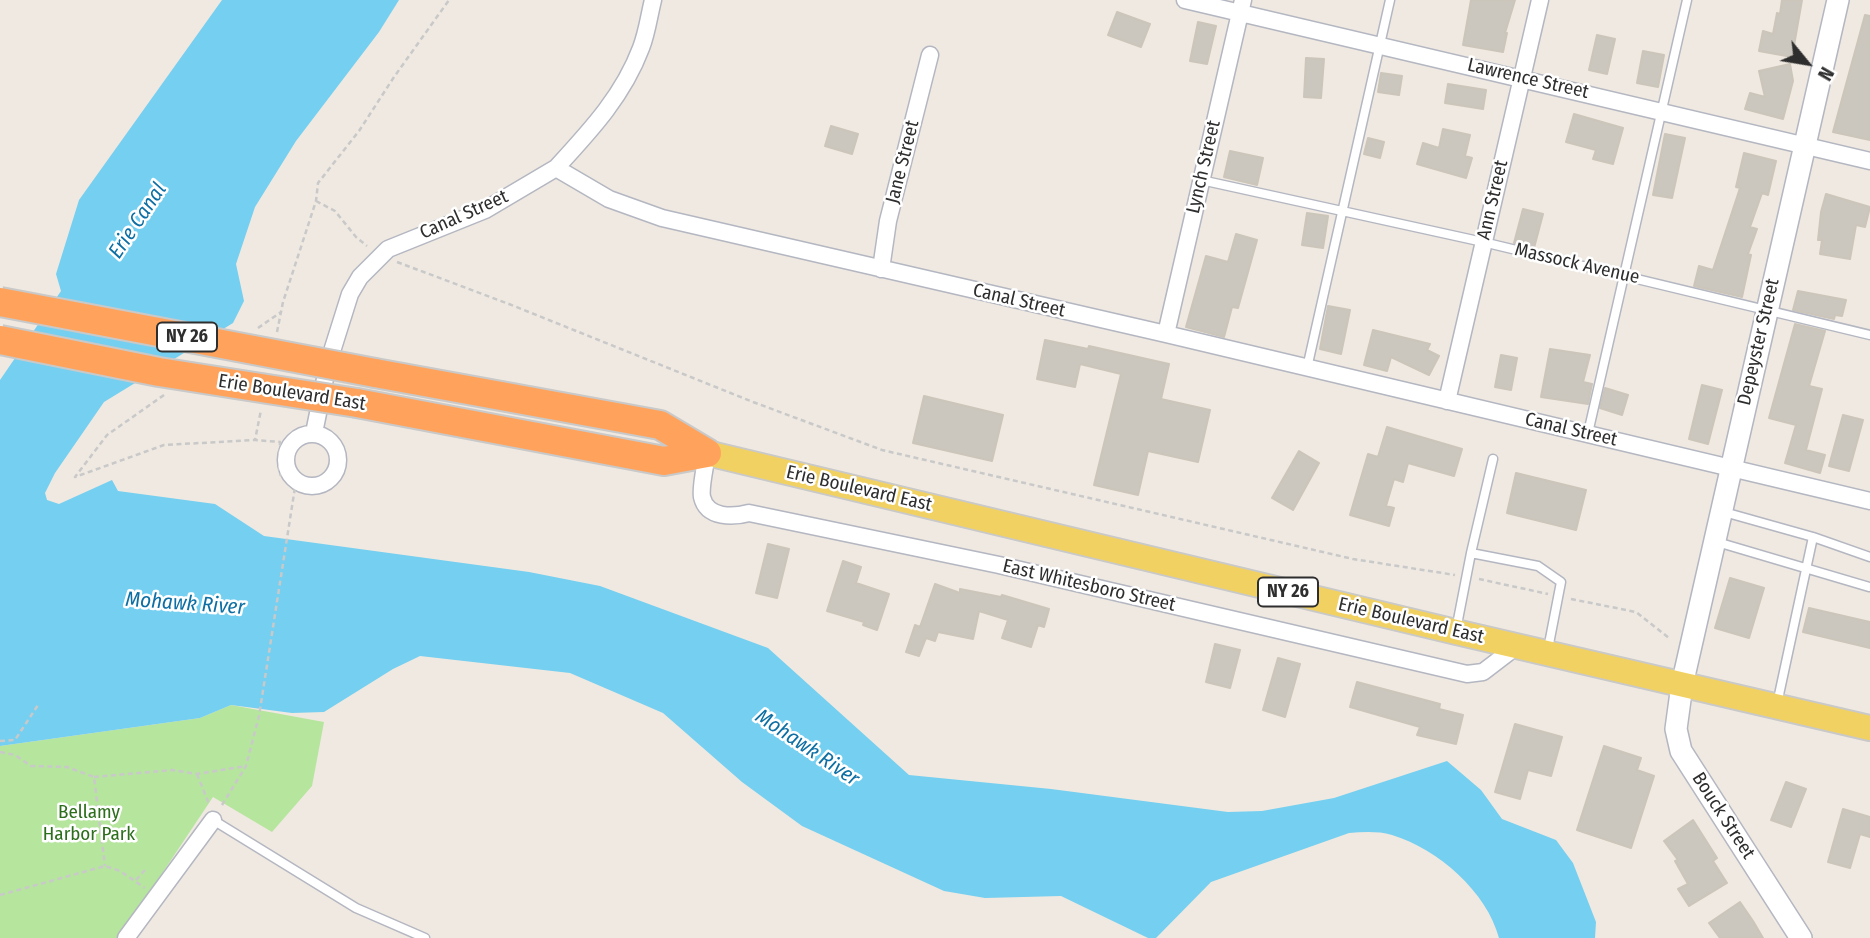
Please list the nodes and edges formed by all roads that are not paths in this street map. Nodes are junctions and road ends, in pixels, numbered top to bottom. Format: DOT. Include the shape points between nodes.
graph roads {
  1 [pos="653,0"];
  2 [pos="1185,0"];
  3 [pos="1391,0"];
  4 [pos="1540,0"];
  5 [pos="1687,0"];
  6 [pos="1838,0"];
  7 [pos="1242,6"];
  8 [pos="1380,45"];
  9 [pos="930,55"];
  10 [pos="1521,78"];
  11 [pos="1662,111"];
  12 [pos="1804,145"];
  13 [pos="1870,161"];
  14 [pos="556,168"];
  15 [pos="1201,180"];
  16 [pos="1344,211"];
  17 [pos="1483,242"];
  18 [pos="881,270"];
  19 [pos="1624,275"];
  20 [pos="0,302"];
  21 [pos="1766,310"];
  22 [pos="1166,334"];
  23 [pos="1870,335"];
  24 [pos="0,340"];
  25 [pos="1307,368"];
  26 [pos="1447,401"];
  27 [pos="314,433"];
  28 [pos="1588,433"];
  29 [pos="707,453"];
  30 [pos="1493,459"];
  31 [pos="1730,468"];
  32 [pos="1870,501"];
  33 [pos="1720,512"];
  34 [pos="1813,537"];
  35 [pos="1714,541"];
  36 [pos="1471,553"];
  37 [pos="1870,556"];
  38 [pos="1807,567"];
  39 [pos="1869,587"];
  40 [pos="1455,632"];
  41 [pos="1517,646"];
  42 [pos="1547,652"];
  43 [pos="1682,685"];
  44 [pos="1776,707"];
  45 [pos="1870,728"];
  46 [pos="213,820"];
  47 [pos="126,938"];
  48 [pos="425,938"];
  49 [pos="1801,938"];
  1 -- 14 [label="street" via="629,77 606,113"];
  2 -- 7 [label="street, Lawrence Street"];
  3 -- 8 [label="lane"];
  4 -- 10 [label="street, Ann Street"];
  5 -- 11 [label="lane"];
  6 -- 12 [label="street, Depeyster Street"];
  7 -- 8 [label="street, Lawrence Street"];
  7 -- 15 [label="street, Lynch Street"];
  8 -- 10 [label="street, Lawrence Street"];
  8 -- 16 [label="lane"];
  9 -- 18 [label="street, Jane Street" via="888,221"];
  10 -- 11 [label="street, Lawrence Street"];
  10 -- 17 [label="street, Ann Street"];
  11 -- 12 [label="street, Lawrence Street"];
  11 -- 19 [label="lane"];
  12 -- 13 [label="street, Lawrence Street"];
  12 -- 21 [label="street, Depeyster Street"];
  14 -- 18 [label="street, Canal Street" via="609,199 662,218"];
  14 -- 27 [label="street, Canal Street" via="485,210 388,249 360,277 350,294 328,364"];
  15 -- 16 [label="lane, Massock Avenue"];
  15 -- 22 [label="street, Lynch Street"];
  16 -- 17 [label="lane, Massock Avenue"];
  16 -- 25 [label="lane"];
  17 -- 19 [label="lane, Massock Avenue"];
  17 -- 26 [label="street, Ann Street"];
  18 -- 22 [label="street, Canal Street"];
  19 -- 21 [label="lane, Massock Avenue"];
  19 -- 28 [label="lane"];
  20 -- 29 [label="highway, Erie Boulevard East / NY 26, bridge" via="660,425"];
  21 -- 23 [label="lane, Massock Avenue"];
  21 -- 31 [label="street, Depeyster Street"];
  22 -- 25 [label="street, Canal Street"];
  24 -- 29 [label="highway, Erie Boulevard East / NY 26, bridge" via="664,461"];
  25 -- 26 [label="street, Canal Street"];
  26 -- 28 [label="street, Canal Street"];
  27 -- 27 [label="street" via="330,441 338,456 334,473 313,486 296,481 286,467 287,450 298,437"];
  28 -- 31 [label="street, Canal Street"];
  29 -- 40 [label="main road, Erie Boulevard East / NY 26"];
  29 -- 41 [label="street, East Whitesboro Street" via="702,497 707,507 722,515 749,513 986,562 1467,674 1483,672"];
  30 -- 36 [label="lane"];
  31 -- 32 [label="street, Canal Street"];
  31 -- 33 [label="street, Depeyster Street"];
  33 -- 34 [label="lane"];
  33 -- 35 [label="street, Depeyster Street"];
  34 -- 37 [label="lane"];
  34 -- 38 [label="lane"];
  35 -- 38 [label="lane"];
  35 -- 43 [label="street, Depeyster Street"];
  36 -- 40 [label="lane"];
  36 -- 42 [label="lane" via="1538,566 1561,582"];
  38 -- 39 [label="lane"];
  38 -- 44 [label="lane"];
  40 -- 41 [label="main road, Erie Boulevard East / NY 26"];
  41 -- 42 [label="main road, Erie Boulevard East / NY 26"];
  42 -- 43 [label="main road, Erie Boulevard East / NY 26"];
  43 -- 44 [label="main road, Erie Boulevard East / NY 26"];
  43 -- 49 [label="street, Bouck Street" via="1676,729 1681,751"];
  44 -- 45 [label="main road, Erie Boulevard East / NY 26"];
  46 -- 47 [label="street"];
  46 -- 48 [label="lane" via="356,908"];
}
